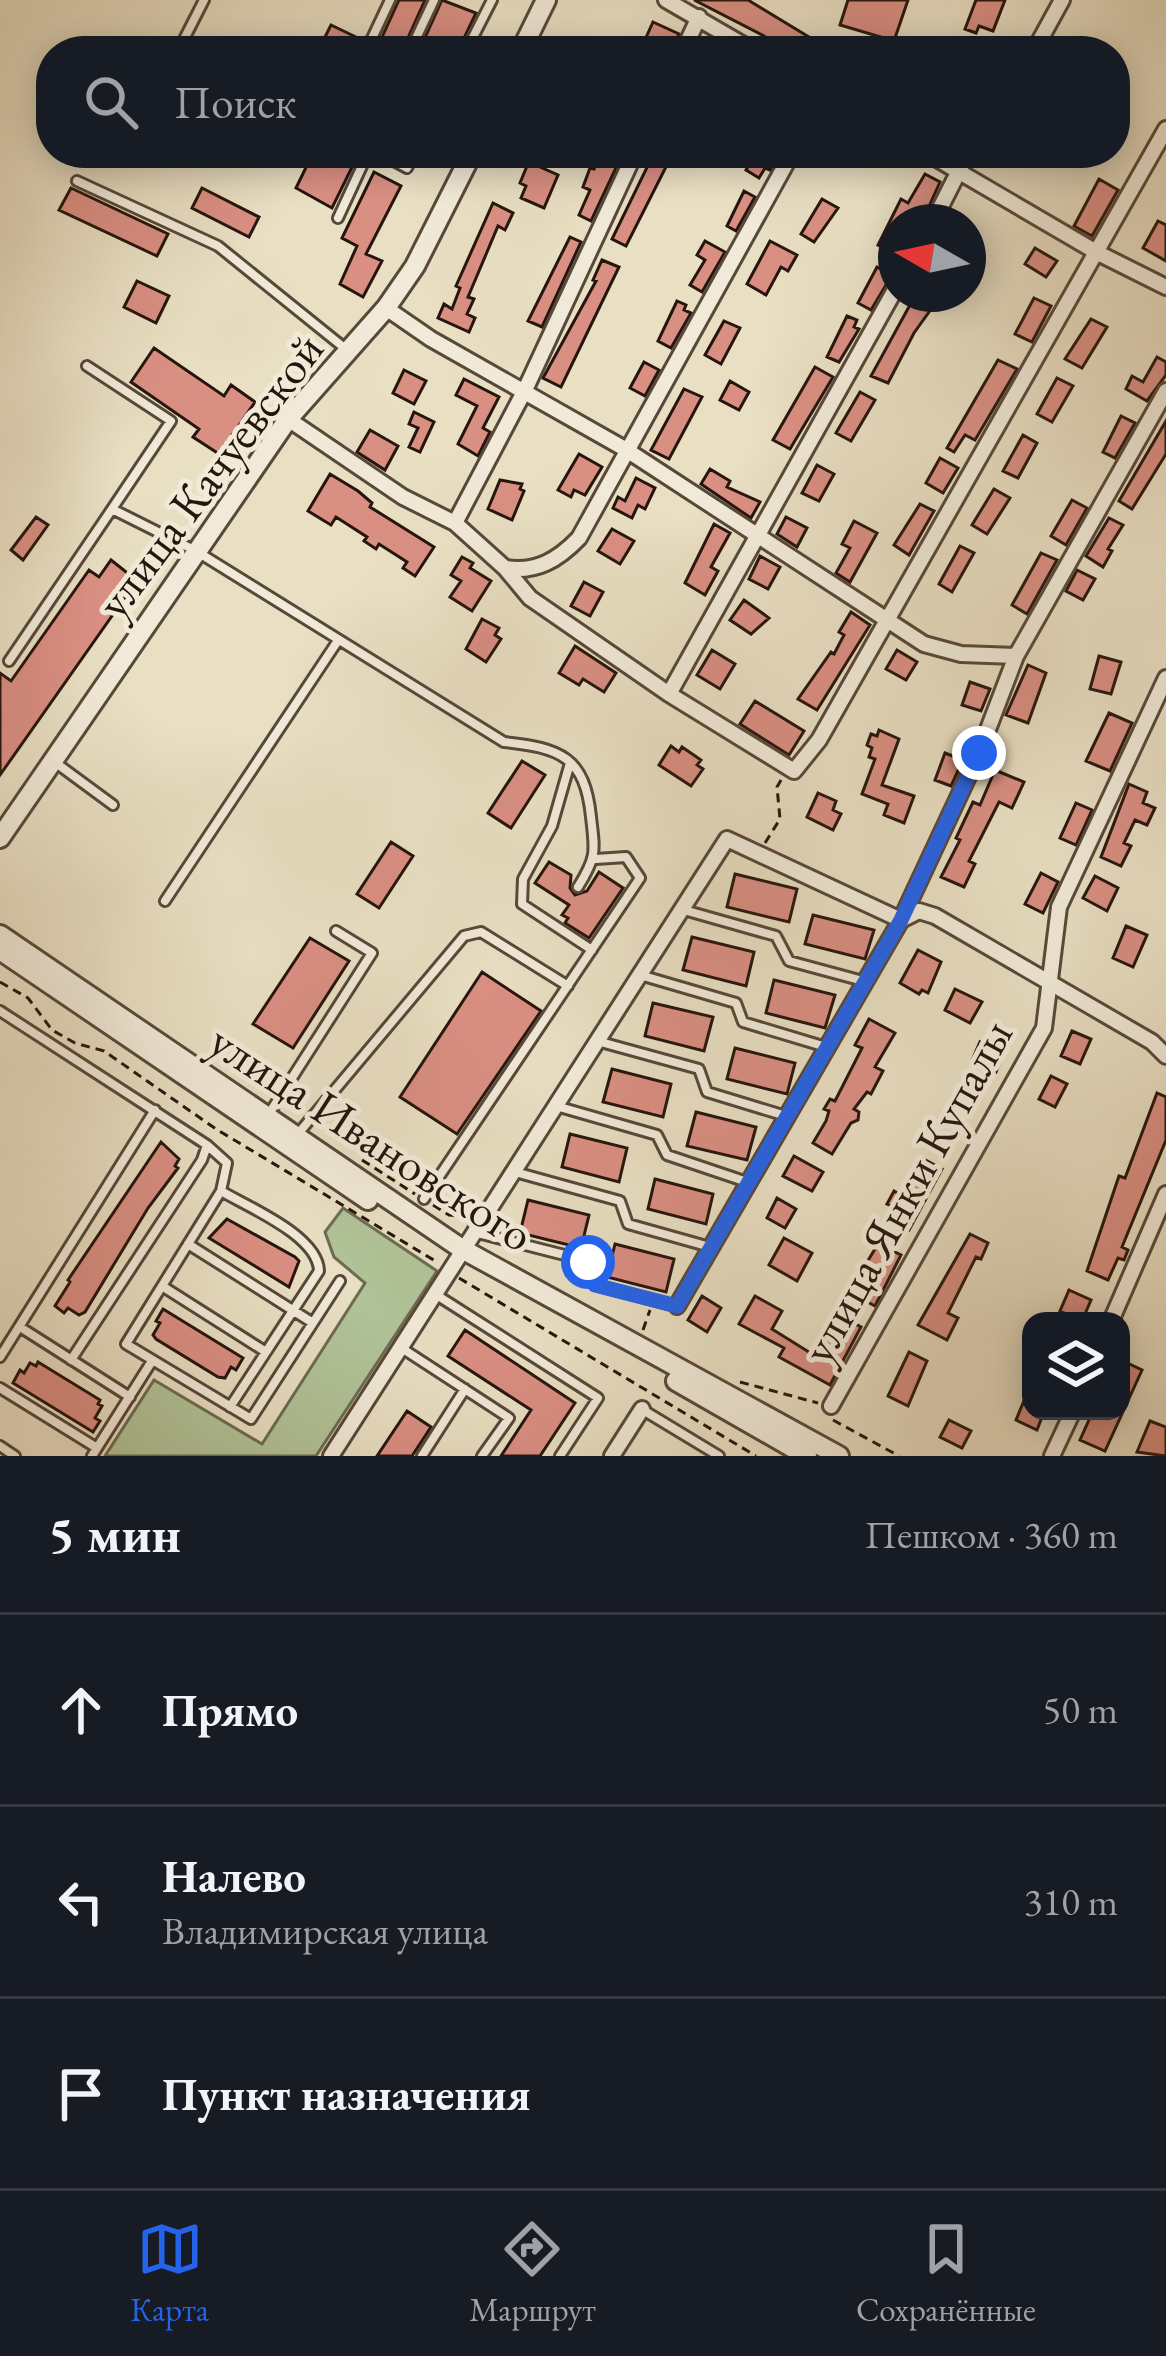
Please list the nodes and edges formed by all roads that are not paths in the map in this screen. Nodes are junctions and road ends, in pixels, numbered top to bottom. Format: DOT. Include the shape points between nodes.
graph roads {
  1 [pos="205,0"];
  2 [pos="390,0"];
  3 [pos="434,0"];
  4 [pos="492,0"];
  5 [pos="546,0"];
  6 [pos="666,0"];
  7 [pos="1062,0"];
  8 [pos="699,17"];
  9 [pos="186,36"];
  10 [pos="373,36"];
  11 [pos="417,36"];
  12 [pos="474,36"];
  13 [pos="528,36"];
  14 [pos="690,36"];
  15 [pos="730,36"];
  16 [pos="1042,36"];
  17 [pos="1166,129"];
  18 [pos="361,168"];
  19 [pos="464,168"];
  20 [pos="628,168"];
  21 [pos="784,168"];
  22 [pos="954,168"];
  23 [pos="962,168"];
  24 [pos="961,172"];
  25 [pos="77,181"];
  26 [pos="943,204"];
  27 [pos="338,218"];
  28 [pos="1098,253"];
  29 [pos="1166,287"];
  30 [pos="386,308"];
  31 [pos="883,312"];
  32 [pos="348,351"];
  33 [pos="88,366"];
  34 [pos="525,390"];
  35 [pos="1166,391"];
  36 [pos="288,419"];
  37 [pos="625,449"];
  38 [pos="112,508"];
  39 [pos="455,524"];
  40 [pos="756,537"];
  41 [pos="196,551"];
  42 [pos="505,568"];
  43 [pos="884,622"];
  44 [pos="337,641"];
  45 [pos="1016,656"];
  46 [pos="9,661"];
  47 [pos="1166,678"];
  48 [pos="669,694"];
  49 [pos="52,760"];
  50 [pos="571,761"];
  51 [pos="112,805"];
  52 [pos="0,838"];
  53 [pos="596,859"];
  54 [pos="578,887"];
  55 [pos="165,901"];
  56 [pos="682,910"];
  57 [pos="901,920"];
  58 [pos="336,931"];
  59 [pos="0,935"];
  60 [pos="0,950"];
  61 [pos="592,950"];
  62 [pos="639,975"];
  63 [pos="865,982"];
  64 [pos="1050,982"];
  65 [pos="568,986"];
  66 [pos="0,1011"];
  67 [pos="597,1041"];
  68 [pos="827,1047"];
  69 [pos="1166,1056"];
  70 [pos="554,1106"];
  71 [pos="155,1110"];
  72 [pos="787,1116"];
  73 [pos="267,1117"];
  74 [pos="296,1136"];
  75 [pos="207,1145"];
  76 [pos="512,1171"];
  77 [pos="748,1183"];
  78 [pos="221,1191"];
  79 [pos="1166,1194"];
  80 [pos="424,1199"];
  81 [pos="474,1229"];
  82 [pos="188,1244"];
  83 [pos="712,1247"];
  84 [pos="448,1270"];
  85 [pos="340,1281"];
  86 [pos="162,1286"];
  87 [pos="677,1306"];
  88 [pos="294,1311"];
  89 [pos="1115,1312"];
  90 [pos="313,1323"];
  91 [pos="19,1327"];
  92 [pos="400,1347"];
  93 [pos="266,1352"];
  94 [pos="0,1357"];
  95 [pos="71,1360"];
  96 [pos="153,1361"];
  97 [pos="0,1388"];
  98 [pos="465,1389"];
  99 [pos="130,1397"];
  100 [pos="831,1406"];
  101 [pos="230,1407"];
  102 [pos="642,1409"];
  103 [pos="1068,1420"];
  104 [pos="0,1446"];
  105 [pos="94,1452"];
  106 [pos="15,1456"];
  107 [pos="331,1456"];
  108 [pos="422,1456"];
  109 [pos="482,1456"];
  110 [pos="560,1456"];
  111 [pos="612,1456"];
  112 [pos="718,1456"];
  113 [pos="807,1456"];
  114 [pos="839,1456"];
  115 [pos="1052,1456"];
  1 -- 9 [label="lane"];
  2 -- 10 [label="lane"];
  3 -- 11 [label="lane"];
  4 -- 12 [label="lane"];
  5 -- 13 [label="street"];
  6 -- 8 [label="street"];
  7 -- 16 [label="street"];
  8 -- 14 [label="street"];
  8 -- 15 [label="street"];
  17 -- 28 [label="street"];
  18 -- 27 [label="lane"];
  19 -- 30 [label="street, улица Качуевской"];
  20 -- 34 [label="street"];
  21 -- 37 [label="street"];
  22 -- 24 [label="street"];
  23 -- 24 [label="street"];
  24 -- 26 [label="street"];
  24 -- 28 [label="street"];
  25 -- 32 [label="lane" via="218,246"];
  28 -- 29 [label="street"];
  28 -- 43 [label="street"];
  30 -- 32 [label="street, улица Качуевской"];
  30 -- 34 [label="street"];
  31 -- 40 [label="street"];
  32 -- 36 [label="street, улица Качуевской"];
  33 -- 38 [label="lane" via="171,421"];
  34 -- 37 [label="street"];
  34 -- 39 [label="street"];
  35 -- 45 [label="street"];
  36 -- 39 [label="street"];
  36 -- 41 [label="street, улица Качуевской"];
  37 -- 40 [label="street"];
  37 -- 42 [label="street" via="562,556"];
  38 -- 41 [label="lane"];
  38 -- 46 [label="lane"];
  39 -- 42 [label="street"];
  40 -- 43 [label="street"];
  40 -- 48 [label="street"];
  41 -- 44 [label="lane"];
  41 -- 49 [label="street, улица Качуевской"];
  42 -- 48 [label="street" via="530,598"];
  43 -- 45 [label="street" via="961,654"];
  43 -- 48 [label="street" via="819,740 791,770"];
  44 -- 50 [label="lane" via="504,742"];
  44 -- 55 [label="lane"];
  45 -- 57 [label="street"];
  47 -- 64 [label="street, улица Янки Купалы" via="1059,907"];
  49 -- 51 [label="lane"];
  49 -- 52 [label="street, улица Качуевской"];
  50 -- 53 [label="lane" via="587,782"];
  50 -- 61 [label="lane" via="552,826 523,879 522,904"];
  53 -- 54 [label="lane"];
  53 -- 61 [label="lane" via="626,857 640,878"];
  56 -- 57 [label="street" via="727,839"];
  56 -- 62 [label="street"];
  56 -- 63 [label="lane" via="776,936 789,961"];
  57 -- 63 [label="street"];
  57 -- 64 [label="street" via="919,911 935,916"];
  58 -- 73 [label="lane" via="372,953"];
  59 -- 73 [label="street, улица Ивановского"];
  60 -- 84 [label="street, улица Ивановского" via="292,1151"];
  61 -- 65 [label="lane"];
  62 -- 67 [label="street"];
  62 -- 68 [label="lane" via="736,1003 743,1022"];
  63 -- 68 [label="street"];
  64 -- 69 [label="street"];
  64 -- 100 [label="street, улица Янки Купалы" via="1044,1028"];
  65 -- 74 [label="lane" via="481,932 464,936"];
  65 -- 80 [label="lane"];
  66 -- 71 [label="lane"];
  67 -- 70 [label="street"];
  67 -- 72 [label="lane" via="699,1069 707,1093"];
  68 -- 72 [label="street"];
  70 -- 76 [label="street"];
  70 -- 77 [label="lane" via="657,1135 667,1155"];
  71 -- 75 [label="lane"];
  71 -- 91 [label="lane"];
  72 -- 77 [label="street"];
  73 -- 74 [label="street, улица Ивановского"];
  74 -- 84 [label="street, улица Ивановского"];
  75 -- 78 [label="lane" via="227,1163"];
  75 -- 95 [label="lane"];
  76 -- 81 [label="street"];
  76 -- 83 [label="lane" via="620,1201 628,1224"];
  77 -- 83 [label="street"];
  78 -- 82 [label="lane"];
  78 -- 88 [label="lane" via="318,1256 319,1271"];
  79 -- 89 [label="street"];
  81 -- 84 [label="street"];
  81 -- 87 [label="lane" via="588,1262 595,1285"];
  82 -- 86 [label="lane"];
  82 -- 88 [label="lane"];
  83 -- 87 [label="street"];
  84 -- 92 [label="street"];
  84 -- 110 [label="lane" via="598,1398"];
  84 -- 113 [label="street, улица Ивановского"];
  84 -- 114 [label="street, улица Ивановского"];
  85 -- 90 [label="lane"];
  86 -- 93 [label="lane"];
  86 -- 96 [label="lane" via="126,1344"];
  88 -- 90 [label="lane"];
  88 -- 93 [label="lane"];
  90 -- 101 [label="lane" via="251,1420"];
  91 -- 94 [label="lane"];
  91 -- 95 [label="lane"];
  92 -- 98 [label="lane"];
  92 -- 107 [label="street"];
  93 -- 101 [label="lane"];
  95 -- 99 [label="lane"];
  96 -- 99 [label="lane"];
  96 -- 101 [label="lane"];
  97 -- 105 [label="lane"];
  98 -- 108 [label="lane"];
  98 -- 109 [label="lane" via="508,1418"];
  99 -- 105 [label="lane"];
  102 -- 111 [label="street"];
  102 -- 112 [label="lane"];
  103 -- 115 [label="street"];
  104 -- 106 [label="lane"];
}
